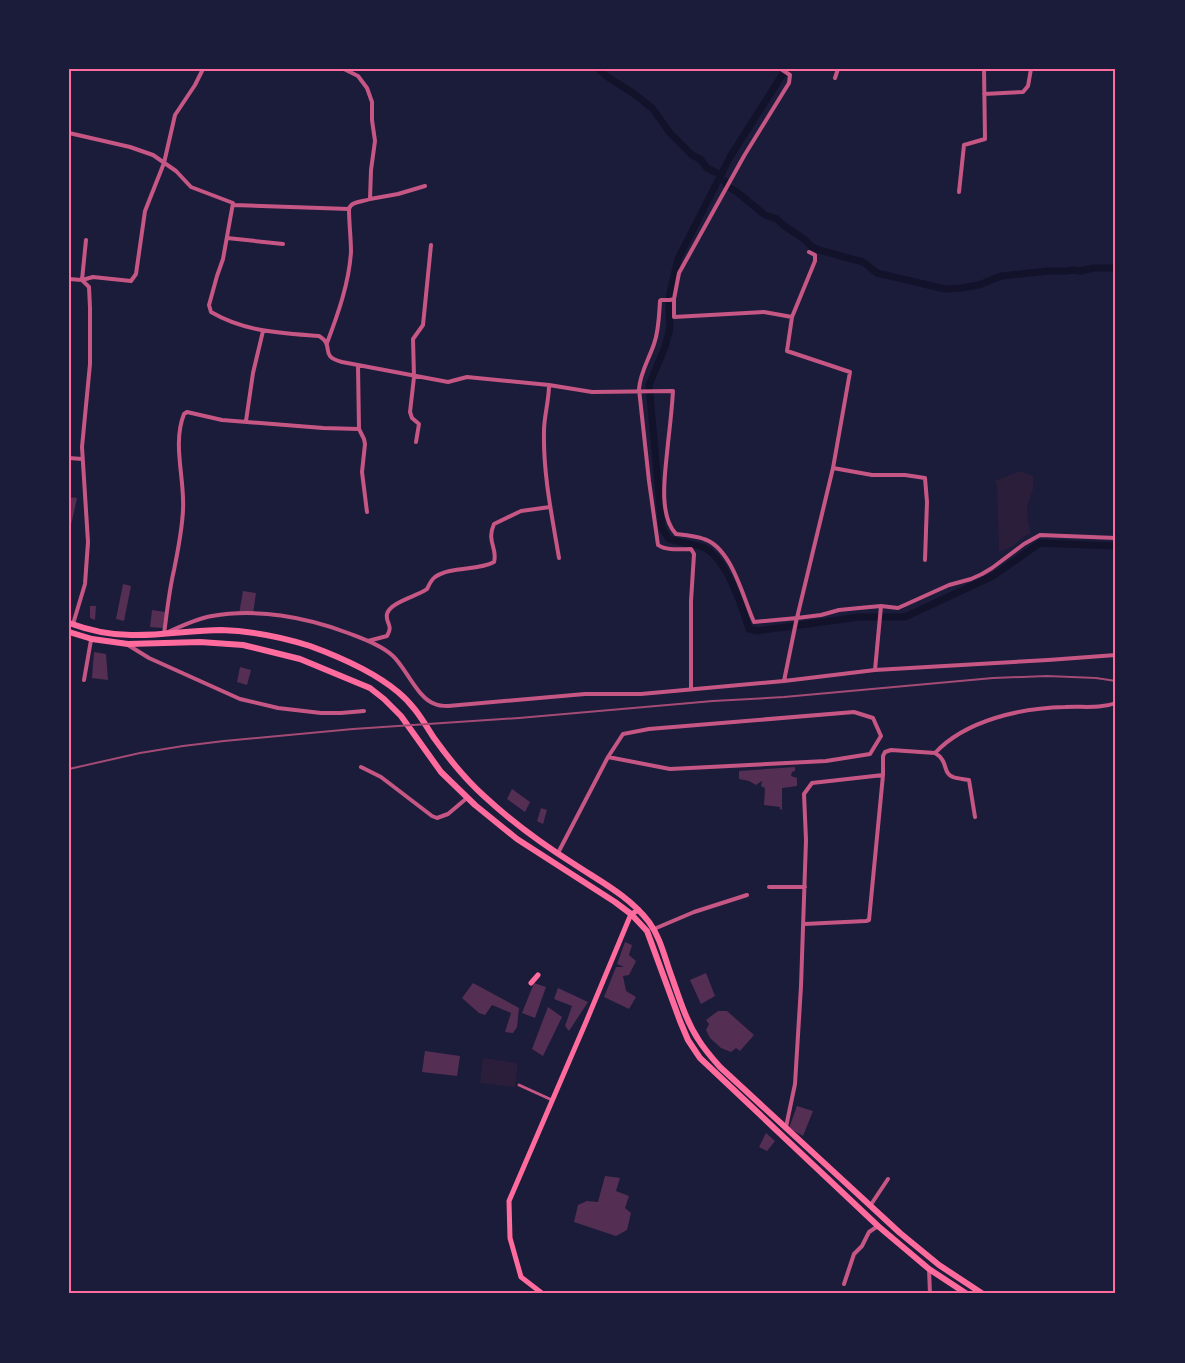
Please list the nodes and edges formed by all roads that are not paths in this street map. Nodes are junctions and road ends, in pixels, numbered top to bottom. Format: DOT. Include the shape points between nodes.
graph roads {
  1 [pos="203,69"];
  2 [pos="344,69"];
  3 [pos="782,69"];
  4 [pos="837,69"];
  5 [pos="984,69"];
  6 [pos="1031,69"];
  7 [pos="835,78"];
  8 [pos="984,94"];
  9 [pos="69,133"];
  10 [pos="164,163"];
  11 [pos="425,186"];
  12 [pos="959,192"];
  13 [pos="370,199"];
  14 [pos="234,205"];
  15 [pos="349,209"];
  16 [pos="227,238"];
  17 [pos="86,240"];
  18 [pos="283,244"];
  19 [pos="431,245"];
  20 [pos="809,252"];
  21 [pos="69,279"];
  22 [pos="82,280"];
  23 [pos="672,299"];
  24 [pos="792,317"];
  25 [pos="263,331"];
  26 [pos="327,343"];
  27 [pos="358,365"];
  28 [pos="414,377"];
  29 [pos="549,385"];
  30 [pos="639,391"];
  31 [pos="246,421"];
  32 [pos="359,429"];
  33 [pos="416,442"];
  34 [pos="69,458"];
  35 [pos="82,459"];
  36 [pos="833,468"];
  37 [pos="550,507"];
  38 [pos="367,512"];
  39 [pos="1116,538"];
  40 [pos="560,558"];
  41 [pos="925,560"];
  42 [pos="881,606"];
  43 [pos="796,620"];
  44 [pos="71,623"];
  45 [pos="69,632"];
  46 [pos="164,634"];
  47 [pos="92,639"];
  48 [pos="367,641"];
  49 [pos="128,644"];
  50 [pos="1116,655"];
  51 [pos="875,670"];
  52 [pos="84,680"];
  53 [pos="784,681"];
  54 [pos="691,689"];
  55 [pos="1116,703"];
  56 [pos="364,711"];
  57 [pos="935,753"];
  58 [pos="608,757"];
  59 [pos="361,767"];
  60 [pos="462,775"];
  61 [pos="883,775"];
  62 [pos="450,781"];
  63 [pos="467,797"];
  64 [pos="975,817"];
  65 [pos="558,853"];
  66 [pos="769,887"];
  67 [pos="804,887"];
  68 [pos="747,895"];
  69 [pos="639,910"];
  70 [pos="631,914"];
  71 [pos="804,924"];
  72 [pos="654,929"];
  73 [pos="538,975"];
  74 [pos="531,983"];
  75 [pos="519,1085"];
  76 [pos="552,1100"];
  77 [pos="785,1128"];
  78 [pos="888,1179"];
  79 [pos="870,1207"];
  80 [pos="878,1226"];
  81 [pos="929,1269"];
  82 [pos="844,1284"];
  83 [pos="543,1294"];
  84 [pos="930,1294"];
  85 [pos="967,1294"];
  86 [pos="983,1294"];
  1 -- 10 [label="street" via="175,115"];
  2 -- 13 [label="street" via="358,76 372,102 375,141"];
  3 -- 23 [label="street" via="789,74 789,83 679,273"];
  4 -- 7 [label="street"];
  5 -- 8 [label="street"];
  6 -- 8 [label="street" via="1023,92"];
  8 -- 12 [label="street" via="985,139 964,145"];
  9 -- 10 [label="street" via="130,147"];
  10 -- 14 [label="street" via="191,186"];
  10 -- 22 [label="street" via="145,211 134,278"];
  11 -- 13 [label="street"];
  13 -- 15 [label="street" via="352,204"];
  14 -- 15 [label="street"];
  14 -- 16 [label="street"];
  15 -- 26 [label="street" via="349,271"];
  16 -- 18 [label="street"];
  16 -- 25 [label="street" via="209,304 211,312"];
  17 -- 22 [label="street"];
  19 -- 28 [label="street" via="423,325 412,339"];
  20 -- 24 [label="street" via="815,255 815,261"];
  21 -- 22 [label="street"];
  22 -- 35 [label="street" via="89,287 90,364"];
  23 -- 24 [label="street" via="674,317 764,312"];
  23 -- 30 [label="street" via="660,301 655,343"];
  24 -- 36 [label="street" via="787,351 850,372"];
  25 -- 26 [label="street" via="319,336"];
  25 -- 31 [label="street"];
  26 -- 27 [label="street" via="331,359"];
  27 -- 28 [label="street"];
  27 -- 32 [label="street"];
  28 -- 29 [label="street" via="448,382 467,377"];
  28 -- 33 [label="street" via="410,412 419,424"];
  29 -- 30 [label="street" via="592,392"];
  29 -- 37 [label="street" via="544,453"];
  30 -- 43 [label="street" via="673,391 664,488 665,507 673,530 719,548 741,586 754,622"];
  30 -- 54 [label="street" via="658,545 666,549 691,549 694,554"];
  31 -- 32 [label="street"];
  31 -- 46 [label="street" via="187,412 182,418 182,523"];
  32 -- 38 [label="street" via="364,439 362,472"];
  34 -- 35 [label="street"];
  35 -- 44 [label="street" via="88,542 85,584"];
  36 -- 41 [label="street" via="925,478"];
  36 -- 43 [label="street"];
  37 -- 40 [label="street"];
  37 -- 48 [label="street" via="521,511 494,524 490,536 494,562 436,576 428,590 387,612 391,628 387,636"];
  39 -- 42 [label="street" via="1040,535 971,579 898,608"];
  42 -- 43 [label="street"];
  42 -- 51 [label="street"];
  43 -- 53 [label="street"];
  44 -- 46 [label="highway" via="105,633"];
  45 -- 47 [label="highway"];
  46 -- 48 [label="street" via="212,616 269,614 303,619"];
  46 -- 60 [label="highway" via="222,630 256,633 311,647 356,666 398,692 422,718"];
  47 -- 49 [label="highway"];
  47 -- 52 [label="street"];
  48 -- 54 [label="street" via="391,654 433,704"];
  49 -- 56 [label="street" via="148,658 240,699 321,713"];
  49 -- 62 [label="highway" via="223,643 261,649 300,659 370,688 401,716"];
  50 -- 51 [label="street"];
  51 -- 53 [label="street"];
  53 -- 54 [label="street"];
  55 -- 57 [label="street" via="1035,710 984,722 954,736"];
  57 -- 61 [label="street" via="885,752"];
  57 -- 64 [label="street" via="943,759 950,776 969,780"];
  58 -- 58 [label="street" via="623,734 649,729 854,712 873,718 881,736 870,754 826,761 670,769"];
  58 -- 65 [label="street"];
  59 -- 63 [label="street" via="437,818 448,814"];
  60 -- 62 [label="highway"];
  60 -- 65 [label="highway" via="514,823"];
  61 -- 67 [label="street" via="812,783 806,789"];
  61 -- 71 [label="street" via="870,920"];
  62 -- 63 [label="highway"];
  63 -- 70 [label="highway" via="511,834"];
  65 -- 69 [label="highway"];
  66 -- 67 [label="street"];
  67 -- 71 [label="street"];
  68 -- 72 [label="street"];
  69 -- 70 [label="main road"];
  69 -- 72 [label="highway"];
  70 -- 76 [label="main road"];
  70 -- 80 [label="highway" via="646,932 688,1040 700,1058"];
  71 -- 77 [label="street" via="795,1084"];
  72 -- 77 [label="highway" via="696,1036 720,1067"];
  73 -- 74 [label="main road"];
  75 -- 76 [label="street"];
  76 -- 83 [label="main road" via="509,1201 510,1238 521,1277"];
  77 -- 79 [label="highway"];
  78 -- 79 [label="street"];
  79 -- 86 [label="highway" via="939,1265"];
  80 -- 81 [label="highway"];
  80 -- 82 [label="street" via="854,1254"];
  81 -- 84 [label="street"];
  81 -- 85 [label="highway"];
}
